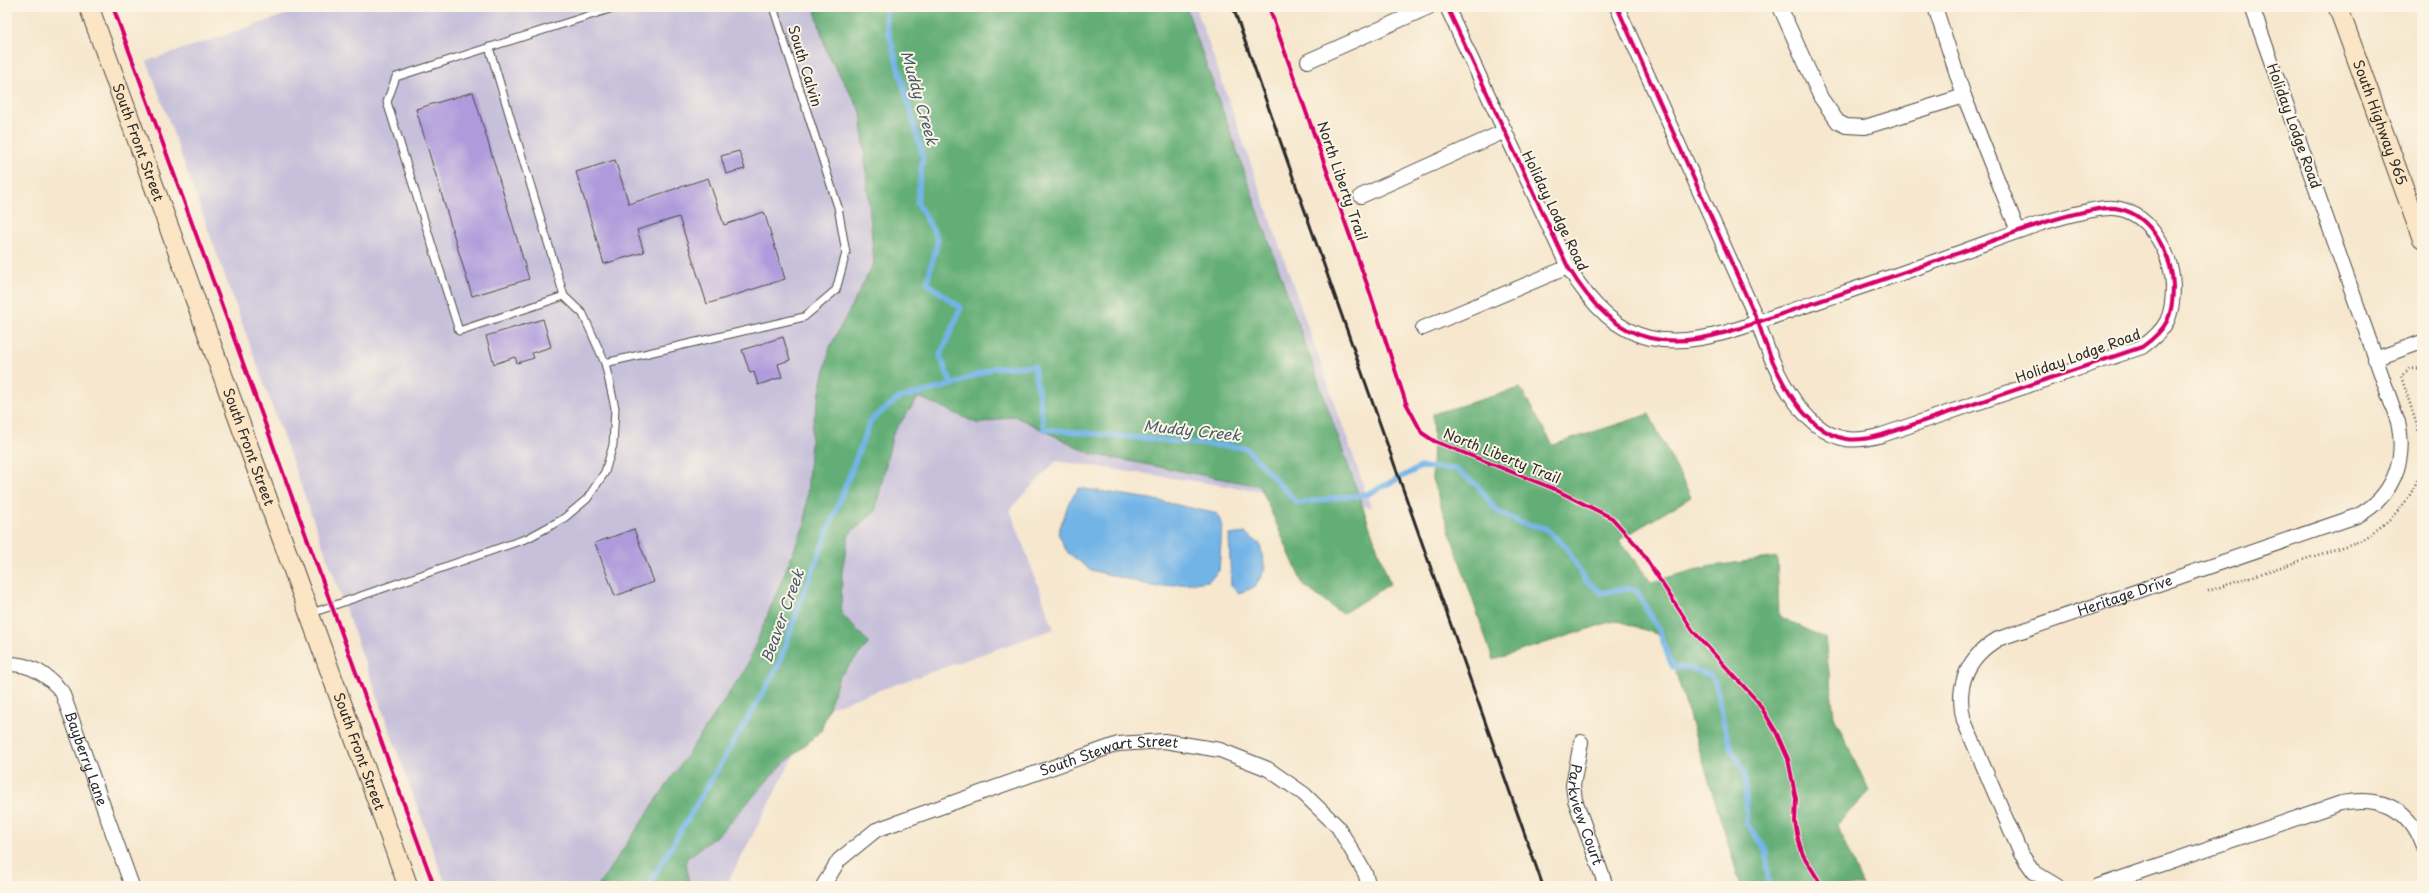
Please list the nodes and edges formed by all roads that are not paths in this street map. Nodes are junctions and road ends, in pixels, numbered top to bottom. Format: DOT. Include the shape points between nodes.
graph roads {
  1 [pos="89,7"];
  2 [pos="616,7"];
  3 [pos="773,7"];
  4 [pos="1429,7"];
  5 [pos="1447,7"];
  6 [pos="1617,7"];
  7 [pos="1780,7"];
  8 [pos="1935,7"];
  9 [pos="2252,7"];
  10 [pos="2338,7"];
  11 [pos="489,47"];
  12 [pos="1308,61"];
  13 [pos="1964,96"];
  14 [pos="1505,131"];
  15 [pos="1361,196"];
  16 [pos="2018,231"];
  17 [pos="2422,238"];
  18 [pos="1568,267"];
  19 [pos="564,296"];
  20 [pos="1758,322"];
  21 [pos="1424,328"];
  22 [pos="2422,342"];
  23 [pos="2375,359"];
  24 [pos="605,363"];
  25 [pos="309,614"];
  26 [pos="7,664"];
  27 [pos="1581,742"];
  28 [pos="2422,845"];
  29 [pos="132,886"];
  30 [pos="408,886"];
  31 [pos="823,886"];
  32 [pos="1369,886"];
  33 [pos="1606,886"];
  34 [pos="2057,886"];
  35 [pos="2098,886"];
  1 -- 25 [label="street, South Front Street"];
  2 -- 11 [label="lane"];
  3 -- 24 [label="lane, South Calvin" via="838,207 846,254 836,290 804,317"];
  4 -- 12 [label="street"];
  5 -- 14 [label="street, Holiday Lodge Road"];
  6 -- 20 [label="street, Holiday Lodge Road"];
  7 -- 13 [label="street" via="1821,98 1838,122 1846,126 1865,127"];
  8 -- 13 [label="street"];
  9 -- 23 [label="street, Holiday Lodge Road"];
  10 -- 17 [label="street, South Highway 965"];
  11 -- 19 [label="lane"];
  11 -- 19 [label="lane" via="396,77 387,102 459,331"];
  13 -- 16 [label="street"];
  14 -- 15 [label="street"];
  14 -- 18 [label="street, Holiday Lodge Road"];
  16 -- 20 [label="street, Holiday Lodge Road"];
  16 -- 20 [label="street, Holiday Lodge Road" via="2105,208 2121,208 2138,217 2160,242 2169,261 2173,303 2169,320 2159,334 2142,347 1882,435 1856,440 1833,435 1803,412 1777,368"];
  18 -- 20 [label="street, Holiday Lodge Road" via="1582,290 1614,322 1651,338 1701,340"];
  18 -- 21 [label="street, Holiday Lodge Road"];
  19 -- 24 [label="lane" via="584,314"];
  22 -- 23 [label="street"];
  23 -- 34 [label="street, Heritage Drive" via="2398,422 2402,447 2400,465 2394,479 2378,501 2365,512 2322,530 1998,639 1980,652 1968,667 1960,691 1964,720 2021,854 2034,872"];
  24 -- 25 [label="lane" via="615,408 613,445 605,472 587,499 563,519 528,538"];
  25 -- 30 [label="street, South Front Street"];
  26 -- 29 [label="street, Bayberry Lane" via="39,671 52,680 62,692"];
  27 -- 33 [label="street, Parkview Court" via="1573,785 1575,800"];
  28 -- 35 [label="street" via="2408,818 2399,811 2380,802 2357,800 2341,803"];
  31 -- 32 [label="street, South Stewart Street" via="839,860 876,830 1118,744 1164,741 1220,750 1268,769 1304,794 1338,827 1365,873"];
}
